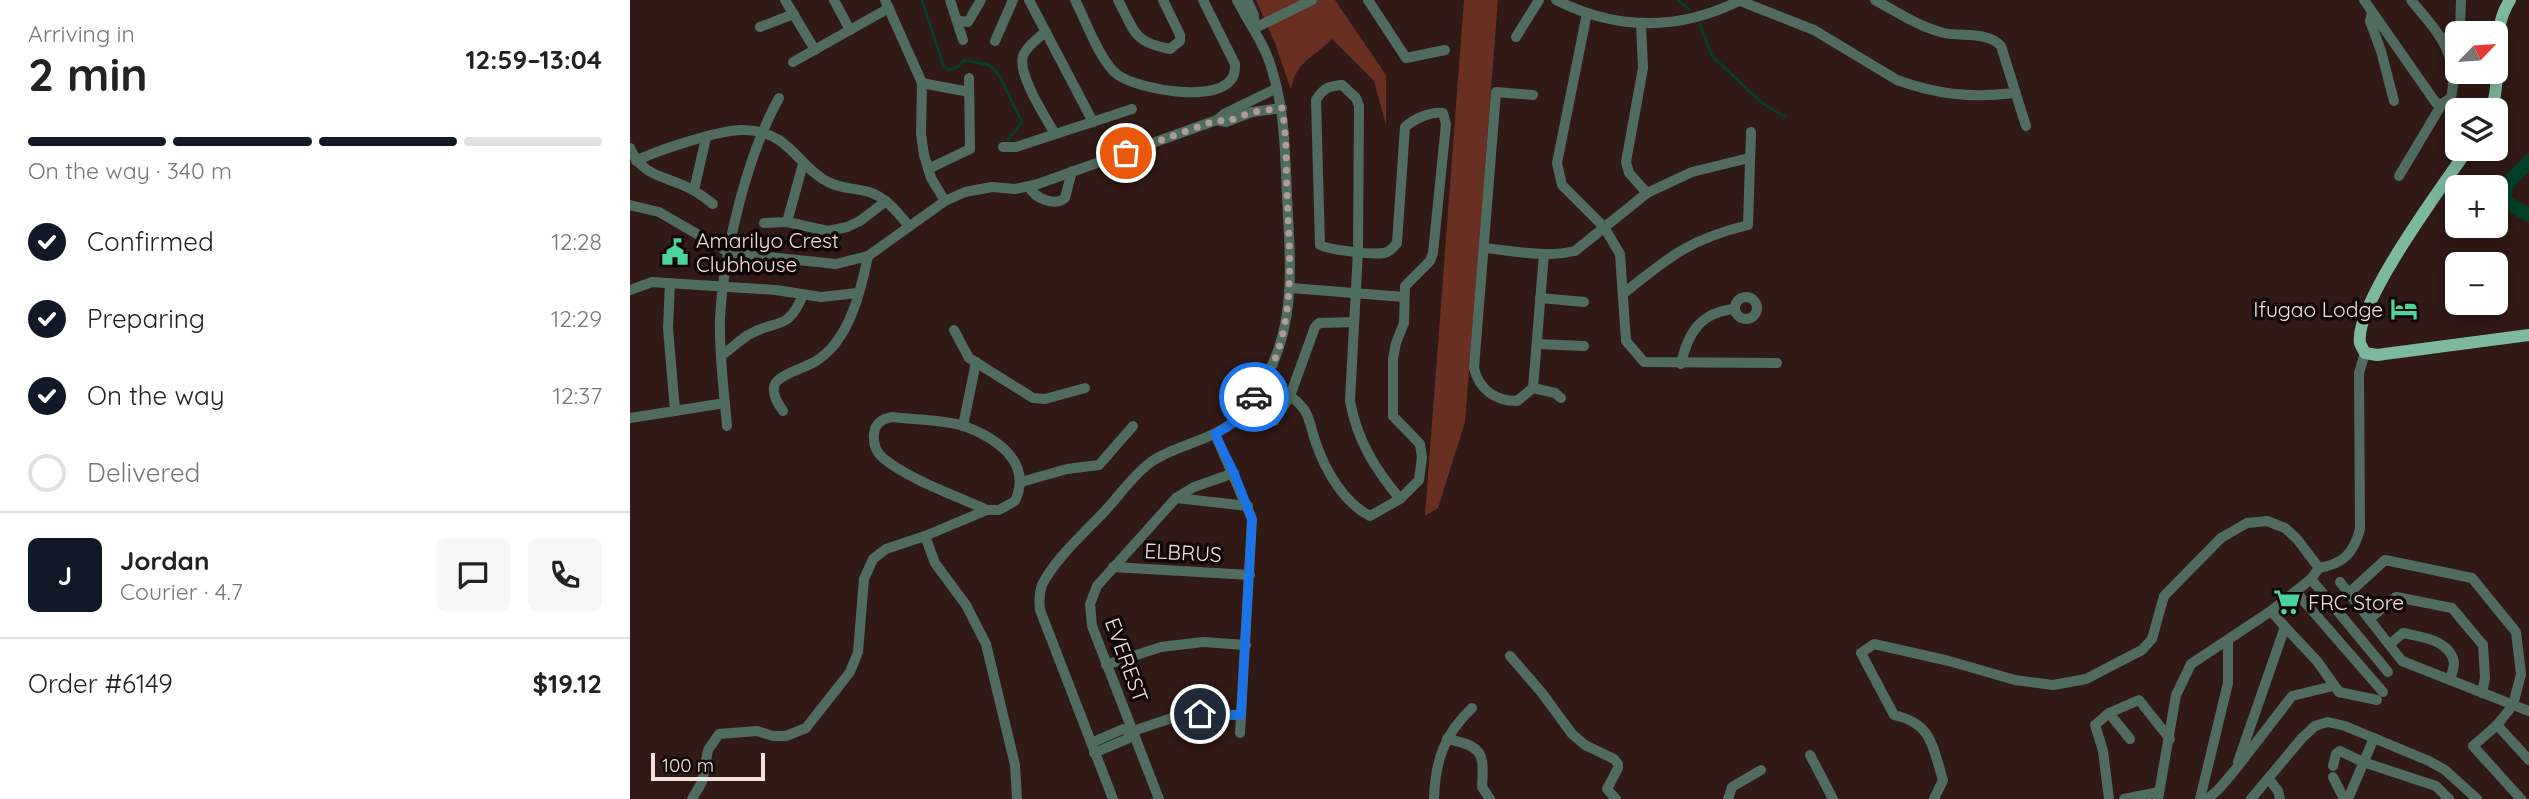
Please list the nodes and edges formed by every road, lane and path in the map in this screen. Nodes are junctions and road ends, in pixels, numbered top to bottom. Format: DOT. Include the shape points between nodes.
graph roads {
  1 [pos="785,0"];
  2 [pos="834,0"];
  3 [pos="950,0"];
  4 [pos="982,0"];
  5 [pos="1013,0"];
  6 [pos="1029,0"];
  7 [pos="1075,0"];
  8 [pos="1118,0"];
  9 [pos="1163,0"];
  10 [pos="1203,0"];
  11 [pos="1237,0"];
  12 [pos="1247,0"];
  13 [pos="1312,0"];
  14 [pos="1368,0"];
  15 [pos="1538,0"];
  16 [pos="1556,0"];
  17 [pos="1740,0"];
  18 [pos="1875,0"];
  19 [pos="2364,0"];
  20 [pos="2411,0"];
  21 [pos="2462,0"];
  22 [pos="2510,0"];
  23 [pos="887,4"];
  24 [pos="1294,4"];
  25 [pos="2372,12"];
  26 [pos="1587,13"];
  27 [pos="794,14"];
  28 [pos="959,21"];
  29 [pos="2461,21"];
  30 [pos="2501,21"];
  31 [pos="1641,24"];
  32 [pos="760,27"];
  33 [pos="1255,28"];
  34 [pos="850,30"];
  35 [pos="1046,32"];
  36 [pos="1516,37"];
  37 [pos="2443,39"];
  38 [pos="964,40"];
  39 [pos="995,41"];
  40 [pos="815,50"];
  41 [pos="1445,50"];
  42 [pos="793,62"];
  43 [pos="969,78"];
  44 [pos="922,83"];
  45 [pos="1278,88"];
  46 [pos="970,92"];
  47 [pos="2015,93"];
  48 [pos="1533,95"];
  49 [pos="779,98"];
  50 [pos="2394,100"];
  51 [pos="2442,104"];
  52 [pos="1282,108"];
  53 [pos="1132,109"];
  54 [pos="1217,120"];
  55 [pos="1093,122"];
  56 [pos="2026,126"];
  57 [pos="1751,132"];
  58 [pos="761,133"];
  59 [pos="1055,134"];
  60 [pos="706,138"];
  61 [pos="1003,147"];
  62 [pos="630,148"];
  63 [pos="1749,158"];
  64 [pos="636,161"];
  65 [pos="2460,161"];
  66 [pos="803,164"];
  67 [pos="928,169"];
  68 [pos="1072,172"];
  69 [pos="2399,176"];
  70 [pos="1029,187"];
  71 [pos="694,190"];
  72 [pos="1647,193"];
  73 [pos="886,201"];
  74 [pos="944,201"];
  75 [pos="713,204"];
  76 [pos="630,205"];
  77 [pos="787,222"];
  78 [pos="764,223"];
  79 [pos="909,226"];
  80 [pos="1604,226"];
  81 [pos="1485,248"];
  82 [pos="1358,251"];
  83 [pos="730,253"];
  84 [pos="1544,254"];
  85 [pos="868,256"];
  86 [pos="670,282"];
  87 [pos="723,286"];
  88 [pos="1291,288"];
  89 [pos="630,290"];
  90 [pos="1355,292"];
  91 [pos="858,293"];
  92 [pos="1624,293"];
  93 [pos="803,295"];
  94 [pos="1404,297"];
  95 [pos="1540,298"];
  96 [pos="1584,302"];
  97 [pos="1735,309"];
  98 [pos="1353,322"];
  99 [pos="954,330"];
  100 [pos="2529,335"];
  101 [pos="1537,344"];
  102 [pos="1584,346"];
  103 [pos="2365,353"];
  104 [pos="722,355"];
  105 [pos="976,362"];
  106 [pos="1681,363"];
  107 [pos="1777,363"];
  108 [pos="1085,388"];
  109 [pos="1534,388"];
  110 [pos="1290,397"];
  111 [pos="1561,398"];
  112 [pos="725,403"];
  113 [pos="675,411"];
  114 [pos="783,411"];
  115 [pos="630,418"];
  116 [pos="1274,421"];
  117 [pos="727,426"];
  118 [pos="963,426"];
  119 [pos="1133,426"];
  120 [pos="1215,434"];
  121 [pos="1234,473"];
  122 [pos="1021,482"];
  123 [pos="1176,498"];
  124 [pos="1399,499"];
  125 [pos="1248,506"];
  126 [pos="987,510"];
  127 [pos="925,536"];
  128 [pos="1113,567"];
  129 [pos="2319,568"];
  130 [pos="1251,575"];
  131 [pos="2311,579"];
  132 [pos="2340,582"];
  133 [pos="2296,592"];
  134 [pos="2349,593"];
  135 [pos="2271,611"];
  136 [pos="2370,618"];
  137 [pos="2285,627"];
  138 [pos="2228,641"];
  139 [pos="2390,644"];
  140 [pos="1246,645"];
  141 [pos="1510,656"];
  142 [pos="1107,665"];
  143 [pos="2388,672"];
  144 [pos="2450,680"];
  145 [pos="2333,686"];
  146 [pos="2482,693"];
  147 [pos="2513,705"];
  148 [pos="1472,708"];
  149 [pos="2528,712"];
  150 [pos="2109,713"];
  151 [pos="1241,715"];
  152 [pos="2497,724"];
  153 [pos="1133,731"];
  154 [pos="1240,733"];
  155 [pos="2374,738"];
  156 [pos="1447,739"];
  157 [pos="2130,739"];
  158 [pos="2169,739"];
  159 [pos="1093,748"];
  160 [pos="1810,755"];
  161 [pos="2529,760"];
  162 [pos="2362,762"];
  163 [pos="1761,770"];
  164 [pos="2235,770"];
  165 [pos="2269,779"];
  166 [pos="2159,795"];
  167 [pos="692,799"];
  168 [pos="1017,799"];
  169 [pos="1113,799"];
  170 [pos="1160,799"];
  171 [pos="1434,799"];
  172 [pos="1490,799"];
  173 [pos="1616,799"];
  174 [pos="1728,799"];
  175 [pos="1833,799"];
  176 [pos="1934,799"];
  177 [pos="2109,799"];
  178 [pos="2124,799"];
  179 [pos="2200,799"];
  180 [pos="2207,799"];
  181 [pos="2251,799"];
  182 [pos="2280,799"];
  183 [pos="2346,799"];
  184 [pos="2449,799"];
  185 [pos="2477,799"];
  186 [pos="2521,799"];
  1 -- 27 [label="street"];
  2 -- 34 [label="street"];
  3 -- 28 [label="street"];
  4 -- 28 [label="street" via="968,22"];
  5 -- 39 [label="street"];
  6 -- 35 [label="street"];
  7 -- 10 [label="street" via="1116,74 1132,83 1189,92 1210,91 1234,74 1235,64"];
  8 -- 9 [label="street" via="1139,39 1170,49 1181,35"];
  11 -- 33 [label="street"];
  12 -- 33 [label="street"];
  13 -- 24 [label="street"];
  14 -- 41 [label="street" via="1406,58"];
  15 -- 36 [label="street"];
  16 -- 26 [label="street"];
  17 -- 31 [label="street" via="1688,20"];
  17 -- 47 [label="street" via="1798,22 1911,85 1952,95"];
  18 -- 47 [label="street" via="1932,29 1996,41"];
  19 -- 25 [label="street"];
  20 -- 37 [label="street"];
  21 -- 29 [label="street"];
  22 -- 30 [label="main road"];
  23 -- 34 [label="street"];
  23 -- 44 [label="street"];
  24 -- 33 [label="street"];
  25 -- 50 [label="street" via="2370,21"];
  25 -- 51 [label="street" via="2436,103"];
  26 -- 31 [label="street"];
  26 -- 80 [label="street" via="1557,163 1562,184"];
  27 -- 32 [label="street"];
  27 -- 40 [label="street"];
  28 -- 38 [label="street"];
  31 -- 72 [label="street" via="1643,68 1626,162 1629,173"];
  33 -- 45 [label="street"];
  34 -- 40 [label="street"];
  35 -- 55 [label="street"];
  35 -- 59 [label="street" via="1023,54 1021,64"];
  37 -- 51 [label="street" via="2454,86 2451,98"];
  40 -- 42 [label="street"];
  43 -- 46 [label="street"];
  44 -- 46 [label="street"];
  44 -- 67 [label="street" via="920,134"];
  45 -- 52 [label="street"];
  45 -- 54 [label="street"];
  46 -- 67 [label="street" via="970,149"];
  47 -- 56 [label="street"];
  48 -- 81 [label="street" via="1496,92"];
  49 -- 58 [label="street"];
  51 -- 69 [label="street"];
  52 -- 54 [label="street" via="1226,122"];
  52 -- 88 [label="street"];
  53 -- 55 [label="street"];
  54 -- 68 [label="street"];
  55 -- 59 [label="street"];
  57 -- 63 [label="street"];
  58 -- 60 [label="street" via="729,131"];
  58 -- 66 [label="street" via="777,139"];
  58 -- 83 [label="street"];
  59 -- 61 [label="street"];
  60 -- 64 [label="street"];
  60 -- 71 [label="street"];
  62 -- 64 [label="street"];
  63 -- 72 [label="street" via="1692,172"];
  63 -- 92 [label="street" via="1748,225 1688,245"];
  64 -- 71 [label="street" via="645,170"];
  65 -- 103 [label="main road" via="2388,267 2370,302 2360,343"];
  66 -- 73 [label="street" via="826,181 872,192"];
  66 -- 77 [label="street"];
  67 -- 74 [label="street"];
  68 -- 70 [label="street"];
  68 -- 70 [label="street" via="1062,201 1035,196"];
  70 -- 74 [label="street" via="980,188"];
  71 -- 75 [label="street"];
  72 -- 80 [label="street"];
  73 -- 77 [label="street" via="847,227 828,230"];
  73 -- 79 [label="street"];
  74 -- 79 [label="street"];
  76 -- 83 [label="street" via="669,217"];
  77 -- 78 [label="street"];
  79 -- 85 [label="street"];
  80 -- 84 [label="street" via="1575,251"];
  80 -- 92 [label="street" via="1620,254"];
  81 -- 84 [label="street"];
  81 -- 109 [label="street" via="1476,378 1482,388 1506,401 1517,401"];
  82 -- 82 [label="street" via="1320,245 1316,100 1331,86 1342,85 1359,106"];
  82 -- 90 [label="street"];
  82 -- 94 [label="street" via="1385,253 1397,243 1405,127 1443,113 1446,124 1433,253 1405,286"];
  83 -- 85 [label="street" via="836,264"];
  83 -- 87 [label="street"];
  84 -- 95 [label="street"];
  85 -- 91 [label="street"];
  86 -- 87 [label="street"];
  86 -- 89 [label="street" via="652,282"];
  86 -- 113 [label="street" via="668,328"];
  87 -- 93 [label="street"];
  87 -- 104 [label="street"];
  88 -- 90 [label="street"];
  88 -- 120 [label="street" via="1283,334 1266,379 1232,424"];
  90 -- 94 [label="street"];
  90 -- 98 [label="street"];
  91 -- 93 [label="street"];
  91 -- 114 [label="street" via="835,345 774,387"];
  92 -- 106 [label="street" via="1626,341 1637,355 1644,362"];
  93 -- 104 [label="street" via="787,321 747,335"];
  94 -- 124 [label="street" via="1404,323 1392,359 1393,416 1420,443 1422,457 1419,480"];
  95 -- 96 [label="street"];
  95 -- 101 [label="street"];
  97 -- 106 [label="street" via="1701,320 1685,345"];
  98 -- 110 [label="street" via="1315,327"];
  98 -- 124 [label="street" via="1350,401 1354,422 1379,474"];
  99 -- 105 [label="street"];
  100 -- 103 [label="main road"];
  101 -- 102 [label="street"];
  101 -- 109 [label="street"];
  103 -- 129 [label="street" via="2359,373 2360,529 2343,561"];
  104 -- 112 [label="street"];
  105 -- 108 [label="street" via="1033,398"];
  105 -- 118 [label="street"];
  106 -- 107 [label="street"];
  109 -- 111 [label="street"];
  110 -- 116 [label="street"];
  110 -- 124 [label="street" via="1303,405 1330,474 1359,511 1370,516"];
  112 -- 113 [label="street"];
  112 -- 117 [label="street"];
  113 -- 115 [label="street"];
  118 -- 122 [label="street" via="1006,449"];
  118 -- 126 [label="street" via="892,417 875,428 873,444 894,465"];
  119 -- 122 [label="street" via="1100,466 1067,469"];
  120 -- 121 [label="street"];
  120 -- 159 [label="street" via="1150,463 1042,585 1040,610"];
  121 -- 123 [label="street, EVEREST"];
  121 -- 125 [label="street"];
  122 -- 126 [label="street" via="1015,501 999,510"];
  123 -- 125 [label="street"];
  123 -- 128 [label="street, EVEREST"];
  125 -- 130 [label="street" via="1253,531"];
  126 -- 127 [label="street"];
  127 -- 167 [label="street" via="886,549 873,559 864,579 858,652 850,673 806,728 786,736 757,730 719,734 708,750 702,782"];
  127 -- 168 [label="street" via="935,563 986,644 1015,765"];
  128 -- 130 [label="street, ELBRUS"];
  128 -- 142 [label="street, EVEREST" via="1097,586 1090,604 1091,626"];
  129 -- 131 [label="street"];
  129 -- 176 [label="street" via="2285,528 2267,521 2247,523 2221,538 2164,596 2152,639 2142,650 2086,679 2053,685 2015,680 1874,644 1861,653 1894,715 1913,719 1928,735 1943,780"];
  130 -- 140 [label="street"];
  131 -- 133 [label="street"];
  131 -- 143 [label="street"];
  132 -- 134 [label="street"];
  133 -- 135 [label="street"];
  133 -- 145 [label="street" via="2380,696 2339,692"];
  134 -- 136 [label="street"];
  134 -- 147 [label="street" via="2385,560 2472,578 2516,632 2521,674"];
  135 -- 137 [label="street"];
  135 -- 138 [label="street"];
  136 -- 139 [label="street"];
  136 -- 146 [label="street" via="2396,597 2452,608 2483,645"];
  137 -- 145 [label="street"];
  137 -- 164 [label="street"];
  138 -- 158 [label="street" via="2191,664 2176,695"];
  138 -- 179 [label="street" via="2228,683"];
  139 -- 144 [label="street" via="2402,661"];
  139 -- 144 [label="street" via="2403,633 2435,639 2454,663"];
  140 -- 142 [label="street" via="1203,642 1161,646"];
  140 -- 151 [label="street"];
  141 -- 173 [label="street" via="1572,734 1618,764 1607,789"];
  142 -- 153 [label="street, EVEREST"];
  144 -- 146 [label="street"];
  145 -- 164 [label="street" via="2292,696"];
  146 -- 147 [label="street"];
  147 -- 149 [label="street"];
  147 -- 152 [label="street"];
  148 -- 156 [label="street"];
  150 -- 157 [label="street"];
  150 -- 158 [label="street" via="2139,700"];
  150 -- 177 [label="street" via="2095,725"];
  151 -- 153 [label="street" via="1181,715"];
  151 -- 154 [label="street"];
  152 -- 161 [label="street"];
  152 -- 186 [label="street" via="2473,746"];
  153 -- 159 [label="street" via="1127,739"];
  153 -- 170 [label="street, EVEREST"];
  155 -- 162 [label="street"];
  155 -- 165 [label="street" via="2328,722 2315,726"];
  155 -- 185 [label="street" via="2445,770"];
  156 -- 171 [label="street" via="1438,758"];
  156 -- 172 [label="street" via="1477,751 1484,766 1482,788"];
  158 -- 166 [label="street"];
  159 -- 169 [label="street"];
  160 -- 175 [label="street"];
  162 -- 183 [label="street"];
  162 -- 183 [label="street" via="2340,751 2336,754 2333,771"];
  162 -- 184 [label="street" via="2436,786"];
  163 -- 174 [label="street" via="1732,787"];
  164 -- 180 [label="street"];
  165 -- 181 [label="street"];
  165 -- 182 [label="street"];
  166 -- 178 [label="street"];
}
